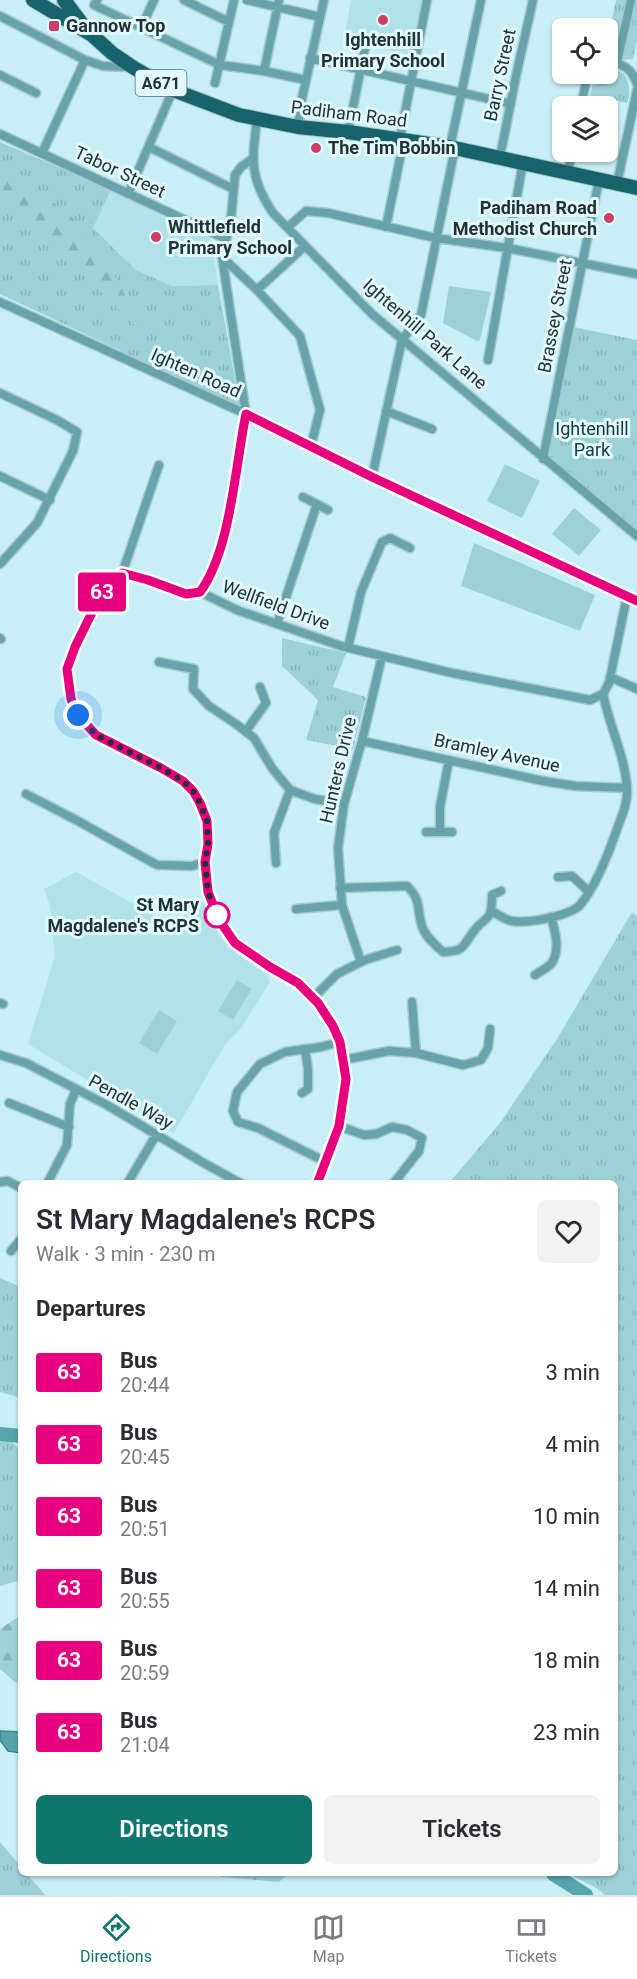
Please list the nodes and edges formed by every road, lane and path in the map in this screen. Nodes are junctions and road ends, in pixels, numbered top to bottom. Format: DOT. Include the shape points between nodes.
graph roads {
  1 [pos="33,0"];
  2 [pos="64,0"];
  3 [pos="154,0"];
  4 [pos="184,0"];
  5 [pos="234,0"];
  6 [pos="247,0"];
  7 [pos="324,0"];
  8 [pos="427,0"];
  9 [pos="481,0"];
  10 [pos="533,0"];
  11 [pos="631,0"];
  12 [pos="96,3"];
  13 [pos="278,4"];
  14 [pos="0,16"];
  15 [pos="320,17"];
  16 [pos="229,22"];
  17 [pos="141,28"];
  18 [pos="92,35"];
  19 [pos="366,43"];
  20 [pos="618,43"];
  21 [pos="310,58"];
  22 [pos="85,60"];
  23 [pos="618,64"];
  24 [pos="220,65"];
  25 [pos="134,68"];
  26 [pos="264,71"];
  27 [pos="360,71"];
  28 [pos="0,75"];
  29 [pos="306,80"];
  30 [pos="410,81"];
  31 [pos="215,83"];
  32 [pos="637,84"];
  33 [pos="173,90"];
  34 [pos="637,90"];
  35 [pos="461,92"];
  36 [pos="36,93"];
  37 [pos="511,104"];
  38 [pos="257,120"];
  39 [pos="298,127"];
  40 [pos="348,132"];
  41 [pos="0,134"];
  42 [pos="402,139"];
  43 [pos="149,147"];
  44 [pos="452,148"];
  45 [pos="42,153"];
  46 [pos="500,158"];
  47 [pos="252,159"];
  48 [pos="523,162"];
  49 [pos="570,162"];
  50 [pos="568,172"];
  51 [pos="599,180"];
  52 [pos="617,184"];
  53 [pos="233,189"];
  54 [pos="637,189"];
  55 [pos="128,194"];
  56 [pos="288,227"];
  57 [pos="386,227"];
  58 [pos="436,238"];
  59 [pos="226,239"];
  60 [pos="305,246"];
  61 [pos="507,248"];
  62 [pos="222,256"];
  63 [pos="582,264"];
  64 [pos="637,274"];
  65 [pos="257,290"];
  66 [pos="0,302"];
  67 [pos="402,340"];
  68 [pos="488,360"];
  69 [pos="0,393"];
  70 [pos="386,411"];
  71 [pos="246,414"];
  72 [pos="432,429"];
  73 [pos="311,446"];
  74 [pos="543,459"];
  75 [pos="159,465"];
  76 [pos="0,476"];
  77 [pos="372,477"];
  78 [pos="303,497"];
  79 [pos="50,500"];
  80 [pos="317,504"];
  81 [pos="328,510"];
  82 [pos="637,536"];
  83 [pos="410,548"];
  84 [pos="0,564"];
  85 [pos="122,573"];
  86 [pos="200,592"];
  87 [pos="627,596"];
  88 [pos="637,600"];
  89 [pos="277,624"];
  90 [pos="348,648"];
  91 [pos="382,656"];
  92 [pos="159,662"];
  93 [pos="610,677"];
  94 [pos="260,687"];
  95 [pos="637,689"];
  96 [pos="603,694"];
  97 [pos="246,731"];
  98 [pos="362,741"];
  99 [pos="448,760"];
  100 [pos="627,788"];
  101 [pos="290,790"];
  102 [pos="26,794"];
  103 [pos="344,804"];
  104 [pos="426,832"];
  105 [pos="440,832"];
  106 [pos="452,832"];
  107 [pos="205,862"];
  108 [pos="276,863"];
  109 [pos="558,877"];
  110 [pos="340,888"];
  111 [pos="501,891"];
  112 [pos="589,891"];
  113 [pos="342,905"];
  114 [pos="296,909"];
  115 [pos="491,911"];
  116 [pos="551,917"];
  117 [pos="397,950"];
  118 [pos="361,962"];
  119 [pos="535,975"];
  120 [pos="313,998"];
  121 [pos="412,1002"];
  122 [pos="490,1029"];
  123 [pos="340,1042"];
  124 [pos="305,1049"];
  125 [pos="416,1053"];
  126 [pos="0,1056"];
  127 [pos="343,1060"];
  128 [pos="76,1090"];
  129 [pos="302,1093"];
  130 [pos="9,1103"];
  131 [pos="339,1126"];
  132 [pos="69,1127"];
  133 [pos="156,1135"];
  134 [pos="324,1161"];
  135 [pos="49,1180"];
  136 [pos="129,1180"];
  137 [pos="235,1180"];
  138 [pos="318,1180"];
  139 [pos="396,1180"];
  140 [pos="0,1182"];
  141 [pos="18,1186"];
  142 [pos="18,1243"];
  143 [pos="11,1251"];
  1 -- 18 [label="main road, Padiham Road / A671"];
  2 -- 18 [label="main road"];
  3 -- 17 [label="street"];
  4 -- 16 [label="street"];
  5 -- 16 [label="street"];
  6 -- 13 [label="street"];
  7 -- 15 [label="street"];
  8 -- 30 [label="street"];
  9 -- 35 [label="street"];
  10 -- 37 [label="street, Barry Street"];
  11 -- 20 [label="street"];
  12 -- 17 [label="street"];
  13 -- 15 [label="street"];
  13 -- 26 [label="street"];
  14 -- 22 [label="street, Padiham Road"];
  15 -- 21 [label="street"];
  16 -- 24 [label="street"];
  17 -- 24 [label="street"];
  18 -- 25 [label="main road, Padiham Road / A671"];
  19 -- 27 [label="street"];
  21 -- 27 [label="street"];
  21 -- 29 [label="street"];
  22 -- 25 [label="street, Padiham Road" via="103,66"];
  22 -- 45 [label="street"];
  23 -- 32 [label="street" via="634,74"];
  24 -- 26 [label="street"];
  24 -- 31 [label="street"];
  25 -- 33 [label="main road, Padiham Road / A671"];
  26 -- 29 [label="street"];
  27 -- 30 [label="street"];
  27 -- 40 [label="street"];
  28 -- 36 [label="street"];
  29 -- 39 [label="street"];
  30 -- 35 [label="street"];
  30 -- 42 [label="street"];
  33 -- 38 [label="main road, Padiham Road / A671"];
  33 -- 43 [label="street"];
  34 -- 52 [label="street"];
  35 -- 37 [label="street"];
  35 -- 44 [label="street"];
  37 -- 46 [label="street, Barry Street"];
  38 -- 39 [label="main road, Padiham Road / A671"];
  38 -- 47 [label="street, Ightenhill Park Lane"];
  39 -- 40 [label="main road, Padiham Road / A671"];
  40 -- 42 [label="main road, Padiham Road / A671"];
  41 -- 45 [label="street, Tabor Street"];
  42 -- 44 [label="main road, Padiham Road / A671"];
  42 -- 57 [label="street"];
  43 -- 53 [label="street"];
  43 -- 55 [label="street"];
  44 -- 46 [label="main road, Padiham Road / A671"];
  44 -- 58 [label="street"];
  45 -- 55 [label="street, Tabor Street"];
  46 -- 48 [label="main road, Padiham Road / A671"];
  47 -- 53 [label="street" via="235,175"];
  47 -- 56 [label="street, Ightenhill Park Lane" via="261,196"];
  48 -- 50 [label="main road, Padiham Road / A671"];
  48 -- 61 [label="street"];
  49 -- 50 [label="street"];
  50 -- 51 [label="main road, Padiham Road / A671"];
  51 -- 52 [label="main road, Padiham Road / A671"];
  51 -- 63 [label="street, Brassey Street"];
  52 -- 54 [label="main road, Padiham Road / A671"];
  53 -- 59 [label="street"];
  55 -- 59 [label="street, Tabor Street"];
  56 -- 57 [label="street" via="306,211"];
  56 -- 60 [label="street, Ightenhill Park Lane"];
  57 -- 58 [label="street"];
  58 -- 61 [label="street"];
  58 -- 67 [label="street" via="421,315"];
  59 -- 62 [label="street"];
  60 -- 65 [label="street"];
  60 -- 67 [label="street, Ightenhill Park Lane"];
  61 -- 63 [label="street"];
  61 -- 68 [label="street"];
  62 -- 65 [label="street"];
  62 -- 71 [label="street"];
  63 -- 64 [label="street"];
  63 -- 74 [label="street, Brassey Street"];
  65 -- 73 [label="street" via="300,336 320,410"];
  66 -- 71 [label="street, Ighten Road"];
  67 -- 70 [label="street"];
  67 -- 74 [label="street, Ightenhill Park Lane"];
  69 -- 79 [label="street" via="77,432 73,451"];
  70 -- 72 [label="street"];
  70 -- 77 [label="street"];
  71 -- 73 [label="street, Ighten Road"];
  71 -- 86 [label="street" via="220,546"];
  73 -- 77 [label="street, Ighten Road"];
  74 -- 82 [label="street, Ightenhill Park Lane"];
  75 -- 85 [label="street"];
  76 -- 79 [label="street"];
  77 -- 87 [label="street, Ighten Road"];
  78 -- 80 [label="street"];
  79 -- 84 [label="street" via="37,523"];
  80 -- 81 [label="street"];
  80 -- 89 [label="street"];
  83 -- 90 [label="street" via="390,538 382,542 362,592"];
  85 -- 86 [label="street, Wellfield Drive" via="186,594"];
  85 -- 107 [label="street" via="106,584 75,647 67,669 71,699 78,715 96,735 161,768 193,791 207,821"];
  86 -- 89 [label="street, Wellfield Drive"];
  87 -- 88 [label="street, Ighten Road"];
  87 -- 93 [label="street"];
  89 -- 90 [label="street, Wellfield Drive"];
  90 -- 91 [label="street, Wellfield Drive"];
  91 -- 96 [label="street, Wellfield Drive" via="568,697 590,700"];
  91 -- 98 [label="street, Hunters Drive"];
  92 -- 97 [label="street" via="194,669 193,689 209,706"];
  93 -- 95 [label="street"];
  93 -- 96 [label="street"];
  94 -- 97 [label="street" via="266,703"];
  96 -- 100 [label="street"];
  97 -- 101 [label="street"];
  98 -- 99 [label="street, Bramley Avenue"];
  98 -- 103 [label="street, Hunters Drive"];
  99 -- 100 [label="street, Bramley Avenue" via="543,781"];
  99 -- 105 [label="street"];
  100 -- 112 [label="street" via="626,806 611,849"];
  101 -- 103 [label="street"];
  101 -- 108 [label="street" via="274,833"];
  102 -- 107 [label="street" via="157,865 192,866"];
  103 -- 110 [label="street, Hunters Drive" via="338,848"];
  104 -- 105 [label="street"];
  105 -- 106 [label="street"];
  107 -- 120 [label="street" via="208,892 219,920 235,943 298,983"];
  109 -- 112 [label="street" via="572,876"];
  110 -- 113 [label="street, Hunters Drive"];
  110 -- 115 [label="street" via="407,886 416,895 422,927 443,952 455,952 466,946"];
  111 -- 115 [label="street" via="492,895"];
  112 -- 116 [label="street" via="577,908"];
  113 -- 114 [label="street"];
  113 -- 118 [label="street, Hunters Drive"];
  115 -- 116 [label="street" via="512,921"];
  116 -- 119 [label="street" via="556,949 551,963"];
  117 -- 118 [label="street"];
  118 -- 120 [label="street" via="337,974"];
  120 -- 123 [label="street"];
  121 -- 125 [label="street"];
  122 -- 125 [label="street" via="488,1048 481,1060 464,1065"];
  123 -- 124 [label="street"];
  123 -- 127 [label="street"];
  124 -- 129 [label="street" via="308,1089"];
  124 -- 134 [label="street" via="285,1052 260,1064 237,1092 233,1111 238,1122"];
  125 -- 127 [label="street" via="389,1051"];
  126 -- 128 [label="street, Pendle Way" via="26,1063"];
  127 -- 131 [label="street" via="346,1079"];
  128 -- 132 [label="street" via="70,1104"];
  128 -- 133 [label="street, Pendle Way"];
  130 -- 132 [label="street"];
  131 -- 134 [label="street"];
  131 -- 139 [label="street" via="364,1135 392,1127 422,1138 419,1151"];
  132 -- 135 [label="street" via="68,1145"];
  133 -- 136 [label="street"];
  133 -- 137 [label="street, Pendle Way"];
  134 -- 138 [label="street"];
  140 -- 141 [label="street"];
  142 -- 143 [label="street"];
}
